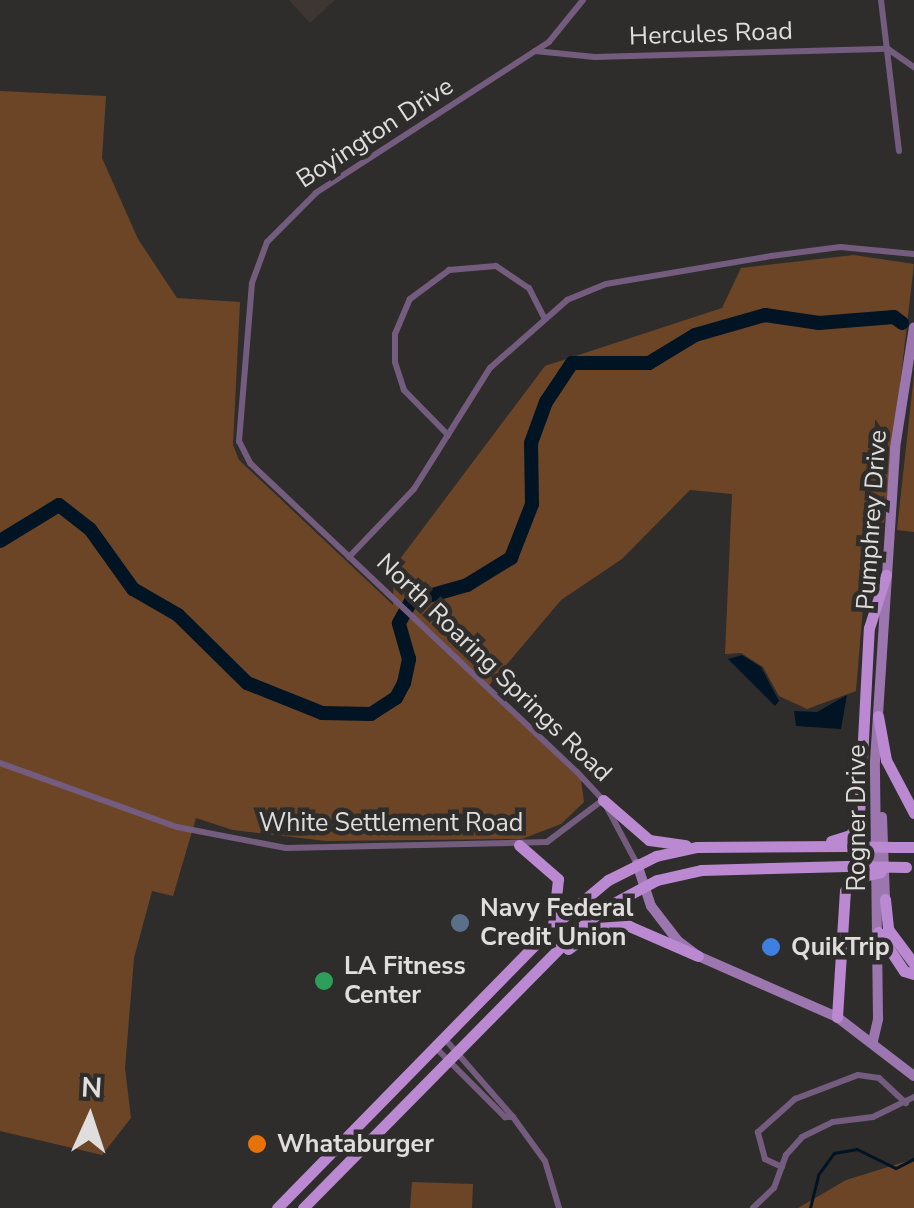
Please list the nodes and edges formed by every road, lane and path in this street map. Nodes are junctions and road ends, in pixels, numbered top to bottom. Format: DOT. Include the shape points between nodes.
graph roads {
  1 [pos="583,0"];
  2 [pos="881,0"];
  3 [pos="888,49"];
  4 [pos="535,52"];
  5 [pos="914,67"];
  6 [pos="899,151"];
  7 [pos="914,254"];
  8 [pos="544,317"];
  9 [pos="914,327"];
  10 [pos="448,436"];
  11 [pos="348,557"];
  12 [pos="886,575"];
  13 [pos="878,716"];
  14 [pos="0,763"];
  15 [pos="602,800"];
  16 [pos="914,813"];
  17 [pos="519,845"];
  18 [pos="795,845"];
  19 [pos="716,846"];
  20 [pos="740,846"];
  21 [pos="914,848"];
  22 [pos="637,864"];
  23 [pos="739,865"];
  24 [pos="910,867"];
  25 [pos="641,886"];
  26 [pos="884,899"];
  27 [pos="553,926"];
  28 [pos="878,932"];
  29 [pos="698,956"];
  30 [pos="914,964"];
  31 [pos="914,974"];
  32 [pos="529,978"];
  33 [pos="836,1017"];
  34 [pos="873,1042"];
  35 [pos="440,1044"];
  36 [pos="452,1056"];
  37 [pos="914,1076"];
  38 [pos="914,1098"];
  39 [pos="906,1103"];
  40 [pos="359,1124"];
  41 [pos="782,1167"];
  42 [pos="308,1204"];
  43 [pos="279,1207"];
  44 [pos="559,1208"];
  45 [pos="753,1208"];
  1 -- 4 [label="street, Boyington Drive"];
  2 -- 3 [label="street"];
  3 -- 4 [label="street, Hercules Road" via="594,57"];
  3 -- 5 [label="street"];
  3 -- 6 [label="street"];
  4 -- 11 [label="street, Boyington Drive" via="316,193 260,254 239,441 250,463"];
  7 -- 8 [label="street" via="840,247 674,270 584,291"];
  8 -- 10 [label="street" via="490,368"];
  8 -- 10 [label="street" via="529,288 496,266 449,270 410,299 396,334 395,362 404,390"];
  9 -- 12 [label="street, Pumphrey Drive" via="896,434"];
  10 -- 11 [label="street" via="414,490"];
  11 -- 15 [label="street, North Roaring Springs Road"];
  12 -- 13 [label="street, Pumphrey Drive"];
  12 -- 18 [label="main road" via="868,628 856,826 845,839"];
  13 -- 16 [label="main road" via="886,760"];
  13 -- 26 [label="street, Rogner Drive"];
  13 -- 28 [label="street, Rogner Drive"];
  14 -- 17 [label="street, White Settlement Road" via="224,840 307,848"];
  15 -- 17 [label="street, White Settlement Road" via="562,833"];
  15 -- 19 [label="main road" via="649,840"];
  15 -- 22 [label="street, North Roaring Springs Road"];
  17 -- 27 [label="main road" via="558,879"];
  18 -- 20 [label="main road"];
  18 -- 21 [label="main road, bridge"];
  19 -- 20 [label="main road"];
  19 -- 22 [label="main road"];
  20 -- 23 [label="main road"];
  22 -- 25 [label="street"];
  22 -- 27 [label="main road" via="591,891"];
  23 -- 24 [label="main road, bridge"];
  23 -- 25 [label="main road"];
  24 -- 33 [label="main road, bridge" via="855,878 845,892"];
  25 -- 29 [label="street" via="659,920"];
  25 -- 32 [label="main road" via="581,925"];
  26 -- 30 [label="main road" via="896,947"];
  27 -- 35 [label="main road"];
  28 -- 31 [label="main road" via="904,971"];
  28 -- 34 [label="street, Rogner Drive"];
  29 -- 32 [label="main road" via="680,954 644,930 611,926 585,934"];
  29 -- 33 [label="street"];
  32 -- 36 [label="main road"];
  33 -- 34 [label="street"];
  34 -- 37 [label="street"];
  35 -- 36 [label="street"];
  35 -- 40 [label="main road"];
  36 -- 42 [label="main road"];
  36 -- 44 [label="street" via="545,1160"];
  38 -- 39 [label="street"];
  39 -- 41 [label="street" via="818,1129 792,1146"];
  39 -- 41 [label="street" via="879,1078 858,1075 786,1104 758,1132 765,1159"];
  40 -- 42 [label="main road" via="352,1140 309,1183"];
  40 -- 43 [label="main road"];
  41 -- 45 [label="street" via="768,1196"];
}
